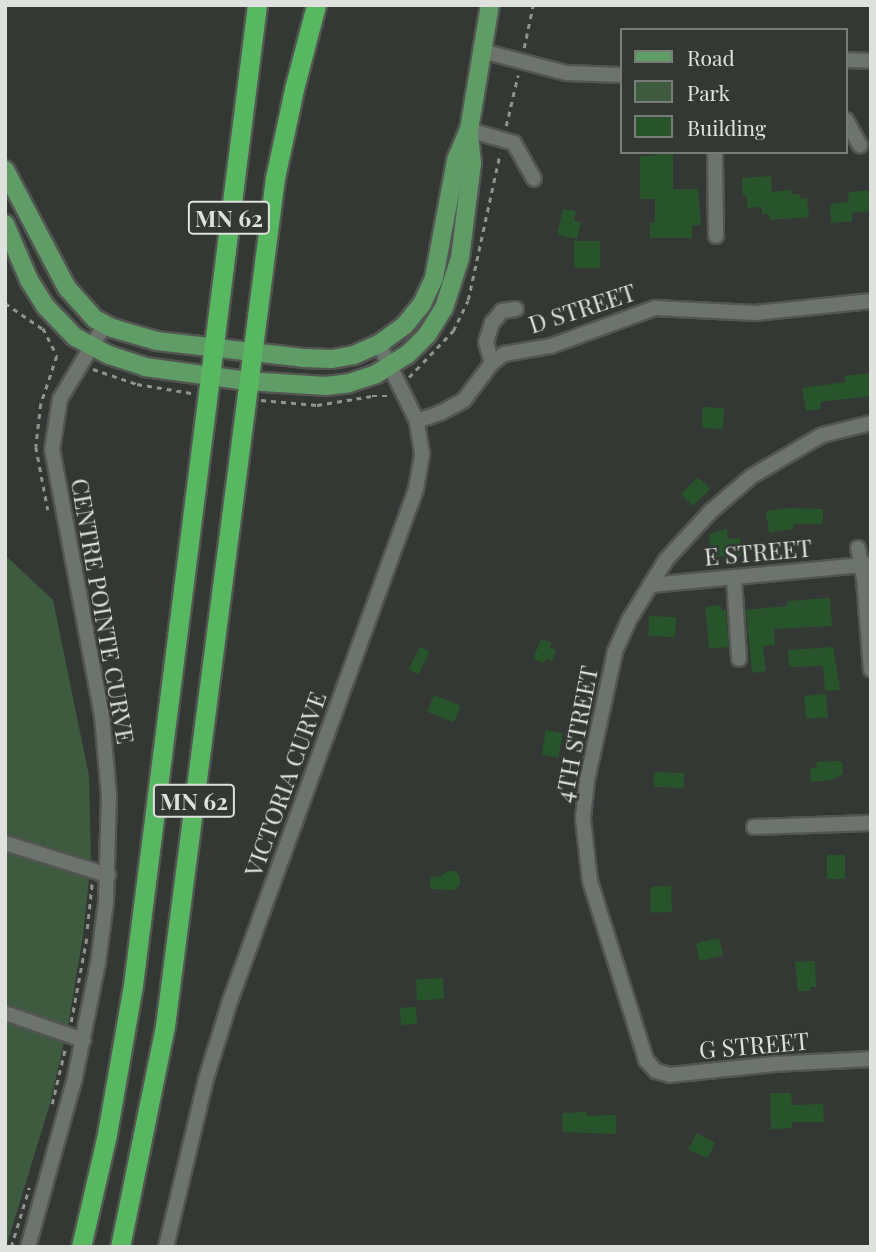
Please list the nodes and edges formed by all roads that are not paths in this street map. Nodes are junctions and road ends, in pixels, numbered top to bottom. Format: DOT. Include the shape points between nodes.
graph roads {
  1 [pos="257,5"];
  2 [pos="316,5"];
  3 [pos="490,5"];
  4 [pos="482,51"];
  5 [pos="848,60"];
  6 [pos="871,61"];
  7 [pos="620,75"];
  8 [pos="848,124"];
  9 [pos="468,130"];
  10 [pos="860,145"];
  11 [pos="715,154"];
  12 [pos="5,170"];
  13 [pos="534,178"];
  14 [pos="5,224"];
  15 [pos="716,236"];
  16 [pos="871,301"];
  17 [pos="516,309"];
  18 [pos="105,324"];
  19 [pos="379,344"];
  20 [pos="90,346"];
  21 [pos="213,346"];
  22 [pos="250,353"];
  23 [pos="492,363"];
  24 [pos="390,366"];
  25 [pos="208,385"];
  26 [pos="246,390"];
  27 [pos="417,421"];
  28 [pos="871,423"];
  29 [pos="858,548"];
  30 [pos="866,565"];
  31 [pos="734,577"];
  32 [pos="650,585"];
  33 [pos="739,659"];
  34 [pos="871,670"];
  35 [pos="871,822"];
  36 [pos="754,827"];
  37 [pos="5,843"];
  38 [pos="100,873"];
  39 [pos="5,1013"];
  40 [pos="83,1040"];
  41 [pos="871,1059"];
  42 [pos="646,1060"];
  43 [pos="28,1247"];
  44 [pos="81,1247"];
  45 [pos="120,1247"];
  46 [pos="166,1247"];
  1 -- 21 [label="highway, MN 62"];
  2 -- 22 [label="highway, MN 62" via="279,159"];
  3 -- 4 [label="main road"];
  4 -- 7 [label="street" via="566,73"];
  4 -- 9 [label="main road"];
  5 -- 6 [label="street"];
  8 -- 10 [label="street"];
  9 -- 13 [label="street" via="504,138 520,150"];
  9 -- 19 [label="main road" via="456,160 439,261 428,292 405,325"];
  9 -- 24 [label="main road" via="472,163 460,258 451,290 427,335"];
  11 -- 15 [label="street"];
  12 -- 18 [label="main road" via="67,288"];
  14 -- 20 [label="main road" via="36,293 61,323"];
  16 -- 23 [label="street, D STREET" via="755,313 656,308 551,346 504,354"];
  17 -- 23 [label="street" via="502,311 492,323 486,342"];
  18 -- 20 [label="street, CENTRE POINTE CURVE"];
  18 -- 21 [label="main road" via="133,336"];
  19 -- 22 [label="main road" via="332,359"];
  19 -- 24 [label="street, VICTORIA CURVE"];
  20 -- 25 [label="main road"];
  20 -- 38 [label="street, CENTRE POINTE CURVE" via="60,399 52,450 102,716 109,796"];
  21 -- 22 [label="main road"];
  21 -- 25 [label="highway, MN 62"];
  22 -- 26 [label="highway, MN 62"];
  23 -- 27 [label="street" via="464,400"];
  24 -- 26 [label="main road" via="363,379 326,386"];
  24 -- 27 [label="street, VICTORIA CURVE"];
  25 -- 26 [label="main road"];
  25 -- 44 [label="highway, MN 62" via="129,1010"];
  26 -- 45 [label="highway, MN 62" via="165,1026"];
  27 -- 46 [label="street, VICTORIA CURVE" via="422,454 416,489 230,1001 206,1079"];
  28 -- 32 [label="street, 4TH STREET" via="822,435 752,476 680,542"];
  29 -- 30 [label="street"];
  30 -- 31 [label="street, E STREET"];
  30 -- 34 [label="street"];
  31 -- 32 [label="street, E STREET"];
  31 -- 33 [label="street"];
  32 -- 42 [label="street, 4TH STREET" via="615,652 583,819 590,881"];
  35 -- 36 [label="street"];
  37 -- 38 [label="street"];
  38 -- 40 [label="street, CENTRE POINTE CURVE" via="98,963"];
  39 -- 40 [label="street"];
  40 -- 43 [label="street, CENTRE POINTE CURVE"];
  41 -- 42 [label="street, G STREET" via="670,1075 656,1071"];
}
